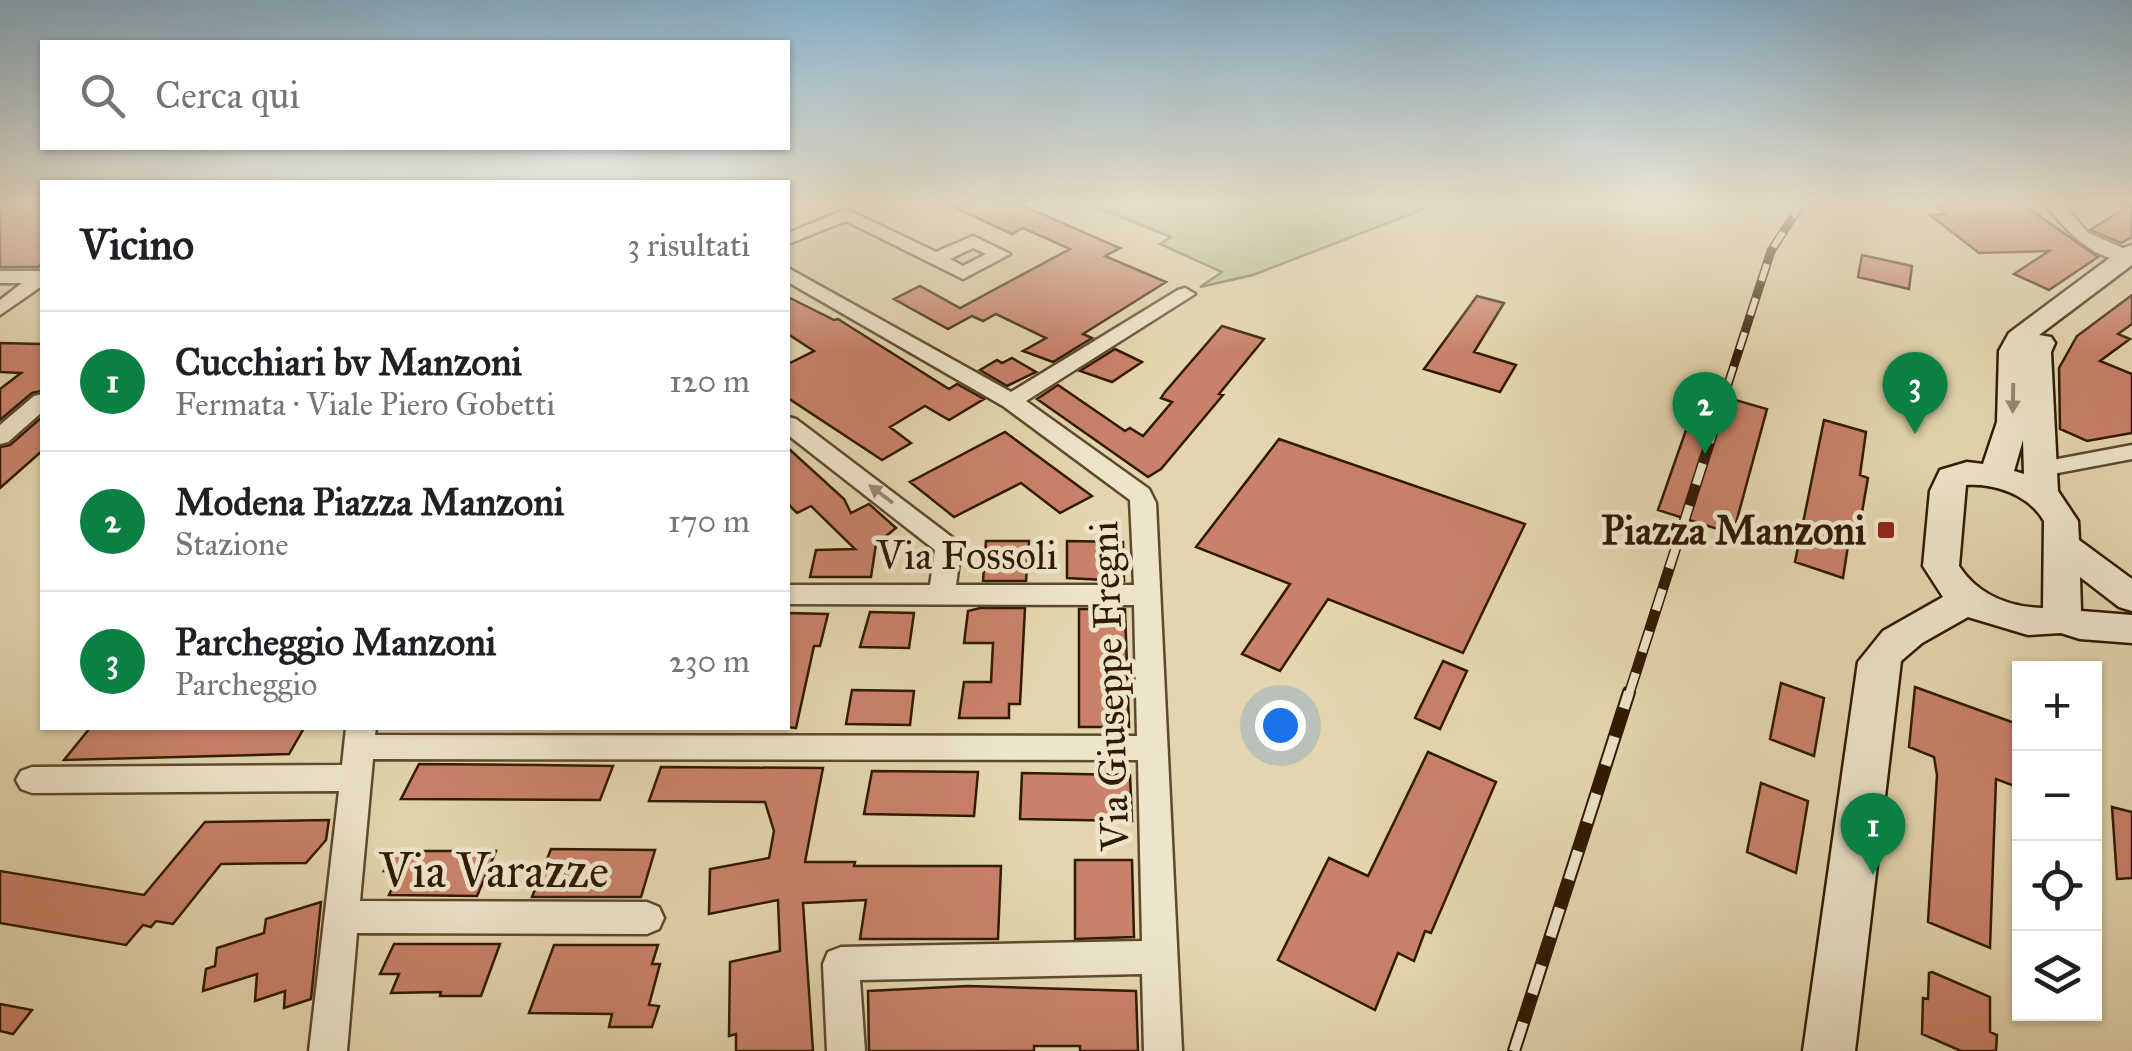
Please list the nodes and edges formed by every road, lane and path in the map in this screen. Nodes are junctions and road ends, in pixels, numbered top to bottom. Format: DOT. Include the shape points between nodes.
graph roads {
  1 [pos="924,253"];
  2 [pos="936,259"];
  3 [pos="2130,262"];
  4 [pos="0,277"];
  5 [pos="40,278"];
  6 [pos="40,279"];
  7 [pos="794,284"];
  8 [pos="1185,294"];
  9 [pos="0,309"];
  10 [pos="1011,401"];
  11 [pos="40,403"];
  12 [pos="790,426"];
  13 [pos="0,437"];
  14 [pos="2132,452"];
  15 [pos="1995,476"];
  16 [pos="2041,482"];
  17 [pos="2062,546"];
  18 [pos="942,594"];
  19 [pos="1146,594"];
  20 [pos="790,595"];
  21 [pos="2132,598"];
  22 [pos="1970,600"];
  23 [pos="2062,619"];
  24 [pos="2132,629"];
  25 [pos="1151,748"];
  26 [pos="358,751"];
  27 [pos="32,780"];
  28 [pos="341,918"];
  29 [pos="648,918"];
  30 [pos="1158,957"];
  31 [pos="328,1051"];
  32 [pos="846,1051"];
  33 [pos="1163,1051"];
  34 [pos="1829,1051"];
  1 -- 2 [label="street"];
  3 -- 15 [label="main road, one-way" via="2023,332 2014,350 2013,422"];
  3 -- 16 [label="main road" via="2036,352"];
  4 -- 5 [label="street"];
  6 -- 9 [label="street"];
  7 -- 10 [label="street, Via Giuseppe Fregni"];
  8 -- 10 [label="street"];
  10 -- 19 [label="street, Via Giuseppe Fregni" via="1140,494"];
  11 -- 13 [label="street"];
  18 -- 12 [label="street, one-way" via="948,547"];
  14 -- 16 [label="street"];
  15 -- 16 [label="main road"];
  15 -- 22 [label="main road" via="1967,473 1952,478 1947,491 1941,566"];
  16 -- 17 [label="main road" via="2056,508"];
  17 -- 21 [label="main road"];
  17 -- 23 [label="main road"];
  18 -- 19 [label="street, Via Fossoli"];
  18 -- 20 [label="street, Via Fossoli"];
  19 -- 25 [label="street, Via Giuseppe Fregni"];
  22 -- 23 [label="main road" via="2020,621"];
  22 -- 34 [label="main road" via="1909,632 1878,662"];
  23 -- 24 [label="main road"];
  25 -- 26 [label="street"];
  25 -- 30 [label="street, Via Giuseppe Fregni"];
  26 -- 27 [label="street"];
  26 -- 28 [label="street"];
  28 -- 29 [label="street, Via Varazze"];
  28 -- 31 [label="street"];
  30 -- 32 [label="street" via="841,964"];
  30 -- 33 [label="street, Via Giuseppe Fregni"];
}
